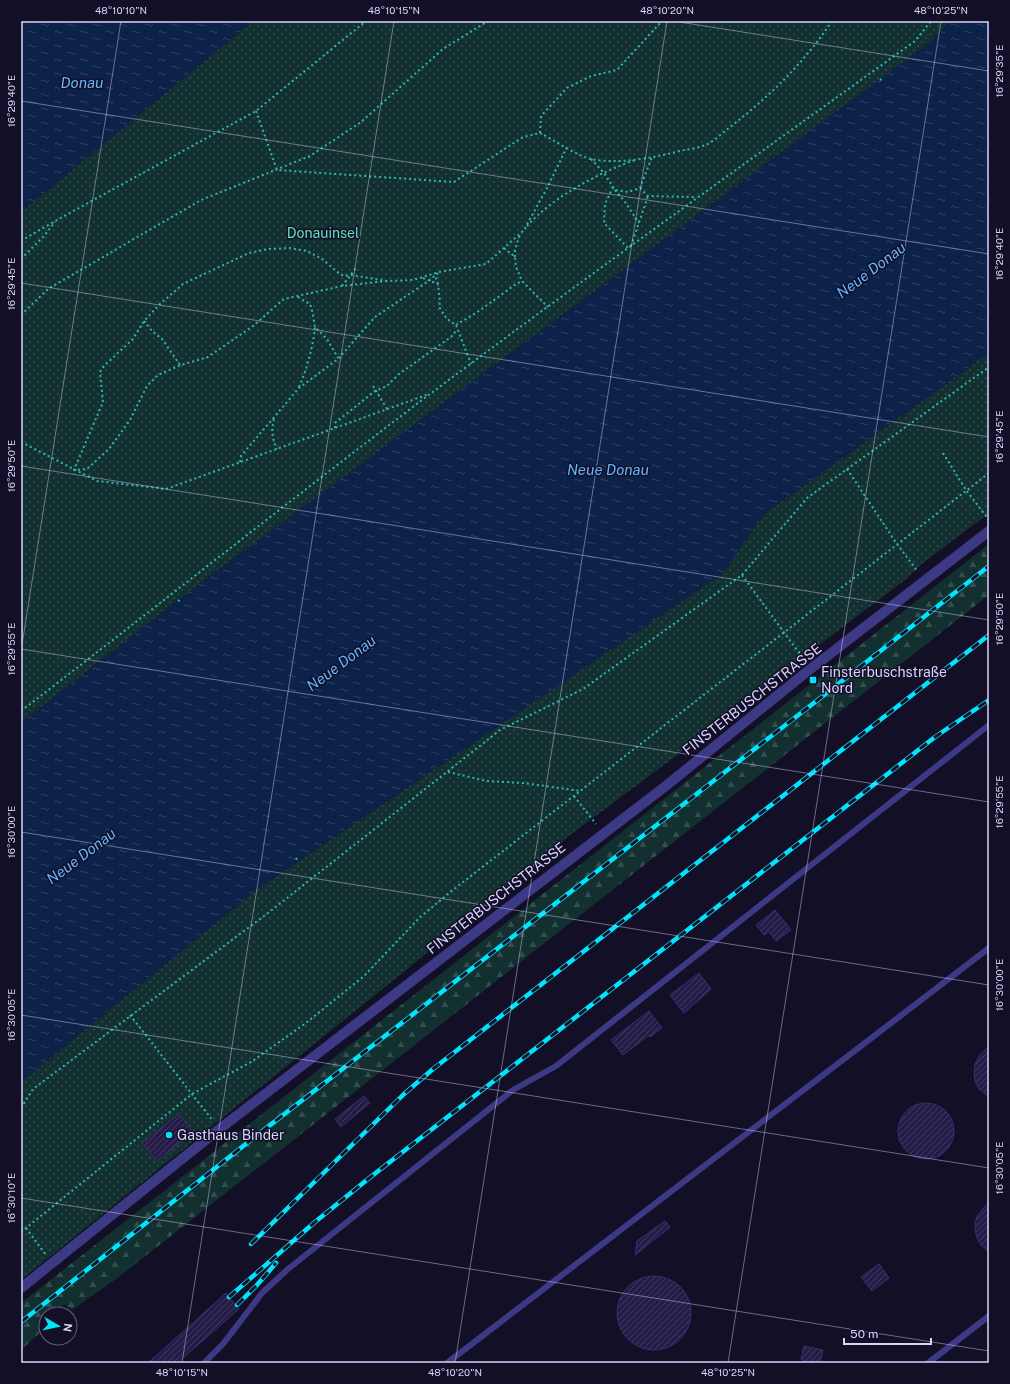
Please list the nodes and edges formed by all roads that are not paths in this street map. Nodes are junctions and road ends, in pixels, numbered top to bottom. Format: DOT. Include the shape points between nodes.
graph roads {
  1 [pos="989,530"];
  2 [pos="989,725"];
  3 [pos="989,948"];
  4 [pos="21,1288"];
  5 [pos="989,1316"];
  6 [pos="204,1363"];
  7 [pos="447,1363"];
  8 [pos="928,1363"];
  1 -- 4 [label="street, FINSTERBUSCHSTRASSE" via="667,784 213,1134"];
  2 -- 6 [label="lane" via="556,1066 513,1090 288,1269 262,1294 223,1344"];
  3 -- 7 [label="lane"];
  5 -- 8 [label="lane"];
}
